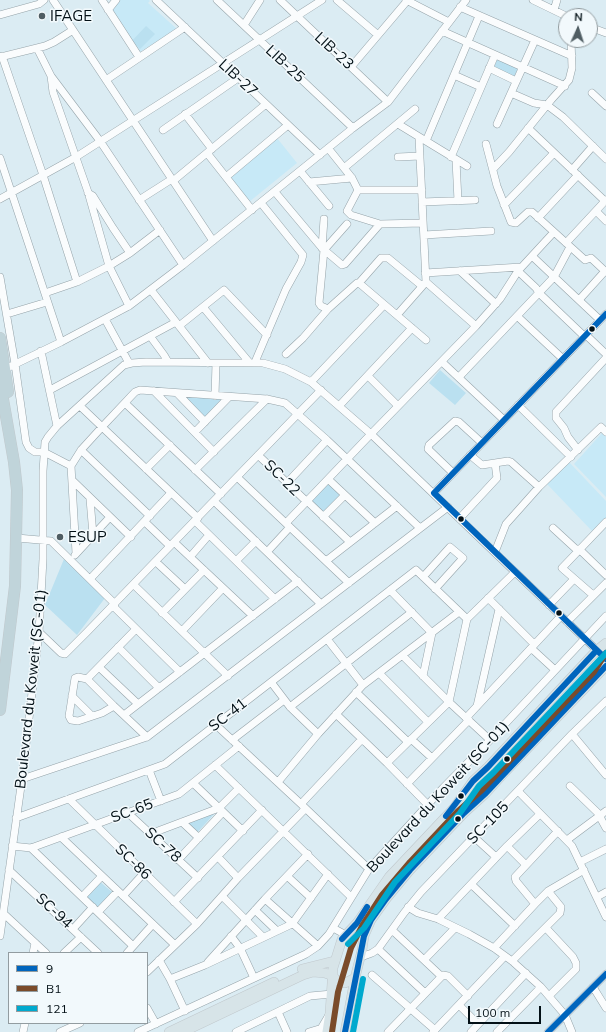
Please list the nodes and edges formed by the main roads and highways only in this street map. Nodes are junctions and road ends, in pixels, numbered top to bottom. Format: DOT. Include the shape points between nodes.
graph roads {
  1 [pos="0,338"];
  2 [pos="0,382"];
  3 [pos="14,462"];
  4 [pos="606,643"];
  5 [pos="606,666"];
  6 [pos="0,710"];
  7 [pos="344,937"];
  8 [pos="363,943"];
  9 [pos="334,961"];
  10 [pos="332,976"];
  11 [pos="354,978"];
  12 [pos="197,1029"];
  13 [pos="322,1031"];
  14 [pos="168,1032"];
  15 [pos="183,1032"];
  16 [pos="345,1032"];
  1 -- 3 [label="highway" via="10,366"];
  2 -- 3 [label="highway"];
  3 -- 6 [label="highway" via="17,490 15,586"];
  4 -- 7 [label="main road" via="596,650 473,781 454,808 389,876 357,923"];
  5 -- 8 [label="main road" via="392,890 372,920"];
  7 -- 8 [label="main road" via="355,934"];
  7 -- 9 [label="main road"];
  8 -- 11 [label="main road"];
  9 -- 10 [label="main road"];
  9 -- 14 [label="main road" via="300,970"];
  10 -- 11 [label="main road" via="345,983"];
  10 -- 12 [label="main road" via="319,972 303,975"];
  10 -- 13 [label="main road" via="330,1013"];
  11 -- 16 [label="main road"];
  12 -- 15 [label="main road"];
}
